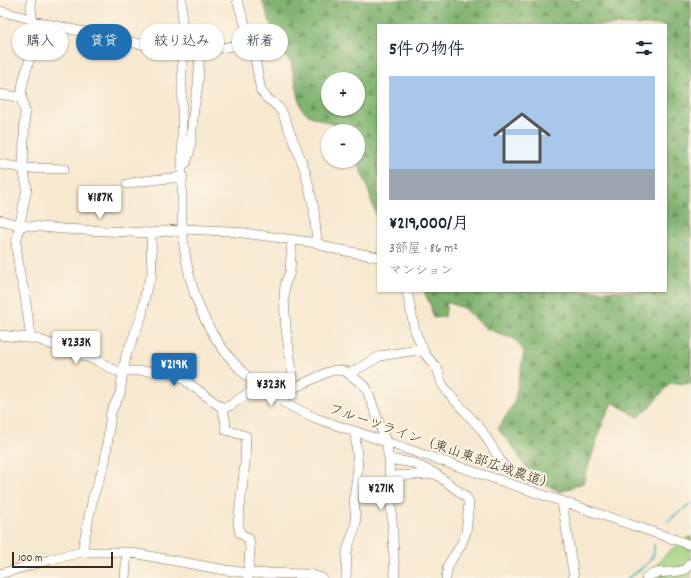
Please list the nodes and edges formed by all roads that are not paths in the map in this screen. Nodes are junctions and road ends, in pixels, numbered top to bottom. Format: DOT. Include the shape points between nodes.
graph roads {
  1 [pos="31,0"];
  2 [pos="182,0"];
  3 [pos="236,0"];
  4 [pos="0,11"];
  5 [pos="33,21"];
  6 [pos="182,24"];
  7 [pos="245,24"];
  8 [pos="140,42"];
  9 [pos="183,60"];
  10 [pos="199,60"];
  11 [pos="255,60"];
  12 [pos="0,94"];
  13 [pos="22,98"];
  14 [pos="0,164"];
  15 [pos="183,165"];
  16 [pos="23,168"];
  17 [pos="64,169"];
  18 [pos="183,177"];
  19 [pos="127,184"];
  20 [pos="0,220"];
  21 [pos="19,225"];
  22 [pos="182,230"];
  23 [pos="151,233"];
  24 [pos="292,240"];
  25 [pos="317,243"];
  26 [pos="377,257"];
  27 [pos="407,292"];
  28 [pos="0,335"];
  29 [pos="31,338"];
  30 [pos="423,349"];
  31 [pos="123,372"];
  32 [pos="347,373"];
  33 [pos="258,386"];
  34 [pos="291,388"];
  35 [pos="221,407"];
  36 [pos="355,431"];
  37 [pos="386,442"];
  38 [pos="389,459"];
  39 [pos="505,468"];
  40 [pos="436,474"];
  41 [pos="390,476"];
  42 [pos="562,501"];
  43 [pos="691,545"];
  44 [pos="82,552"];
  45 [pos="127,552"];
  46 [pos="691,563"];
  47 [pos="0,574"];
  48 [pos="248,576"];
  49 [pos="125,578"];
  50 [pos="322,578"];
  51 [pos="346,578"];
  52 [pos="395,578"];
  53 [pos="446,578"];
  54 [pos="574,578"];
  55 [pos="646,578"];
  1 -- 5 [label="street"];
  2 -- 6 [label="street, フルーツライン（東山東部広域農道）"];
  3 -- 7 [label="street"];
  4 -- 5 [label="street"];
  5 -- 8 [label="street"];
  5 -- 13 [label="street" via="34,42 22,82"];
  9 -- 15 [label="street, フルーツライン（東山東部広域農道）"];
  10 -- 15 [label="street" via="190,150"];
  11 -- 25 [label="street" via="261,91 282,112 305,170 314,209"];
  12 -- 13 [label="street"];
  13 -- 16 [label="street" via="25,111"];
  14 -- 16 [label="street"];
  15 -- 18 [label="street, フルーツライン（東山東部広域農道）"];
  16 -- 17 [label="street"];
  16 -- 21 [label="street" via="27,188"];
  18 -- 19 [label="street" via="142,180"];
  18 -- 22 [label="street, フルーツライン（東山東部広域農道）"];
  20 -- 21 [label="street"];
  21 -- 23 [label="street"];
  21 -- 29 [label="street" via="16,243"];
  22 -- 23 [label="street"];
  22 -- 24 [label="street" via="228,231"];
  22 -- 33 [label="street, フルーツライン（東山東部広域農道）" via="187,271 202,314 229,357"];
  23 -- 31 [label="street" via="152,275"];
  24 -- 25 [label="street"];
  24 -- 34 [label="street" via="290,272 285,284 284,298 292,370"];
  25 -- 26 [label="street"];
  27 -- 30 [label="street" via="415,332"];
  28 -- 29 [label="street"];
  29 -- 31 [label="street"];
  30 -- 32 [label="street" via="380,356"];
  30 -- 39 [label="street" via="438,370 442,384 482,429"];
  31 -- 35 [label="street" via="167,372 183,379"];
  31 -- 44 [label="street" via="120,394 110,417 105,462 93,498"];
  32 -- 34 [label="street" via="335,370"];
  32 -- 37 [label="street" via="366,387"];
  33 -- 34 [label="street"];
  33 -- 35 [label="street" via="231,405"];
  33 -- 36 [label="street, フルーツライン（東山東部広域農道）" via="279,400 318,419"];
  35 -- 48 [label="street" via="226,430 246,436 238,525 240,533 249,539"];
  36 -- 37 [label="street, フルーツライン（東山東部広域農道）"];
  36 -- 51 [label="street" via="358,468 354,498 356,524 348,551"];
  37 -- 38 [label="street"];
  37 -- 42 [label="street, フルーツライン（東山東部広域農道）"];
  38 -- 40 [label="street" via="407,461"];
  38 -- 41 [label="street"];
  40 -- 41 [label="street"];
  40 -- 53 [label="street" via="466,497 469,503 466,532 448,565"];
  41 -- 52 [label="street"];
  42 -- 43 [label="street, フルーツライン（東山東部広域農道）"];
  42 -- 54 [label="street"];
  44 -- 45 [label="street"];
  44 -- 47 [label="street"];
  45 -- 48 [label="street"];
  45 -- 49 [label="street"];
  46 -- 55 [label="street" via="684,570 661,572"];
  48 -- 50 [label="street" via="309,574"];
}
